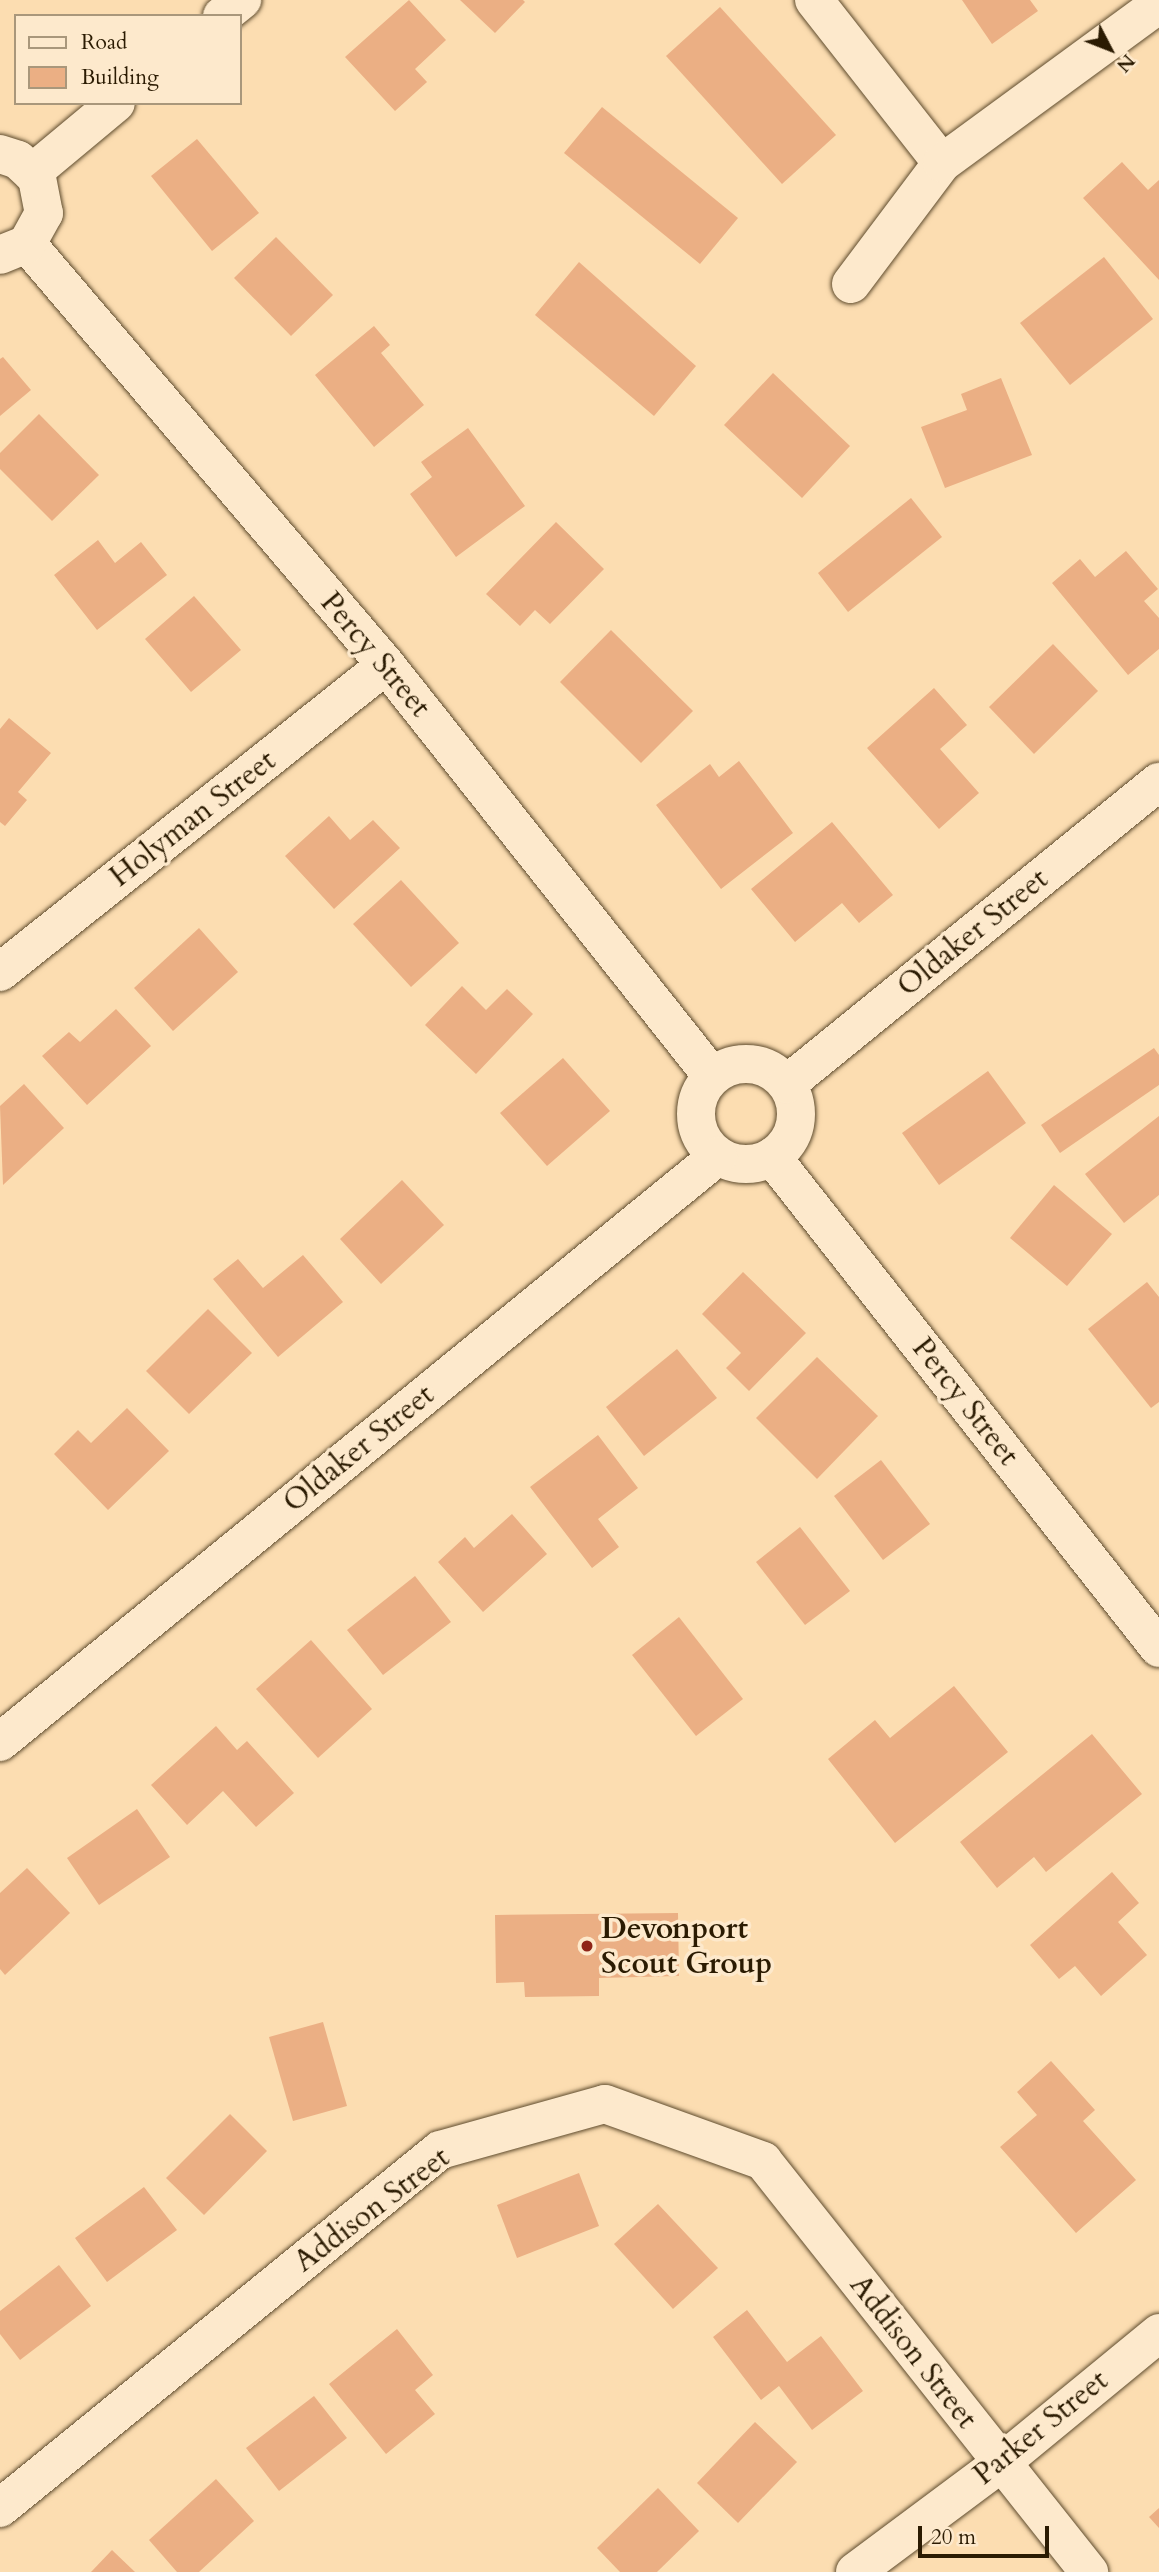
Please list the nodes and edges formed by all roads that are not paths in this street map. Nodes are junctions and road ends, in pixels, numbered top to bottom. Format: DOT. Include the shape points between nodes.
graph roads {
  1 [pos="242,0"];
  2 [pos="814,0"];
  3 [pos="1159,4"];
  4 [pos="224,14"];
  5 [pos="113,105"];
  6 [pos="943,163"];
  7 [pos="16,164"];
  8 [pos="13,250"];
  9 [pos="851,284"];
  10 [pos="386,665"];
  11 [pos="1159,782"];
  12 [pos="0,972"];
  13 [pos="712,1076"];
  14 [pos="788,1084"];
  15 [pos="718,1156"];
  16 [pos="772,1157"];
  17 [pos="1159,1648"];
  18 [pos="0,1742"];
  19 [pos="1159,2333"];
  20 [pos="1001,2463"];
  21 [pos="0,2508"];
  22 [pos="855,2572"];
  23 [pos="1089,2572"];
  1 -- 4 [label="street"];
  2 -- 6 [label="street"];
  3 -- 6 [label="street"];
  5 -- 7 [label="street"];
  6 -- 9 [label="street"];
  7 -- 8 [label="street" via="43,195 44,213"];
  8 -- 10 [label="street, Percy Street"];
  10 -- 12 [label="street, Holyman Street"];
  10 -- 13 [label="street, Percy Street"];
  11 -- 14 [label="street, Oldaker Street"];
  13 -- 14 [label="street" via="731,1065 754,1063 771,1069"];
  13 -- 15 [label="street" via="696,1103 696,1120 700,1135"];
  14 -- 16 [label="street" via="795,1100 793,1132"];
  15 -- 16 [label="street" via="740,1164"];
  15 -- 18 [label="street, Oldaker Street"];
  16 -- 17 [label="street, Percy Street"];
  19 -- 20 [label="street, Parker Street"];
  20 -- 21 [label="street, Addison Street" via="762,2161 605,2104 440,2150"];
  20 -- 22 [label="street, Parker Street"];
  20 -- 23 [label="street, Addison Street"];
}
